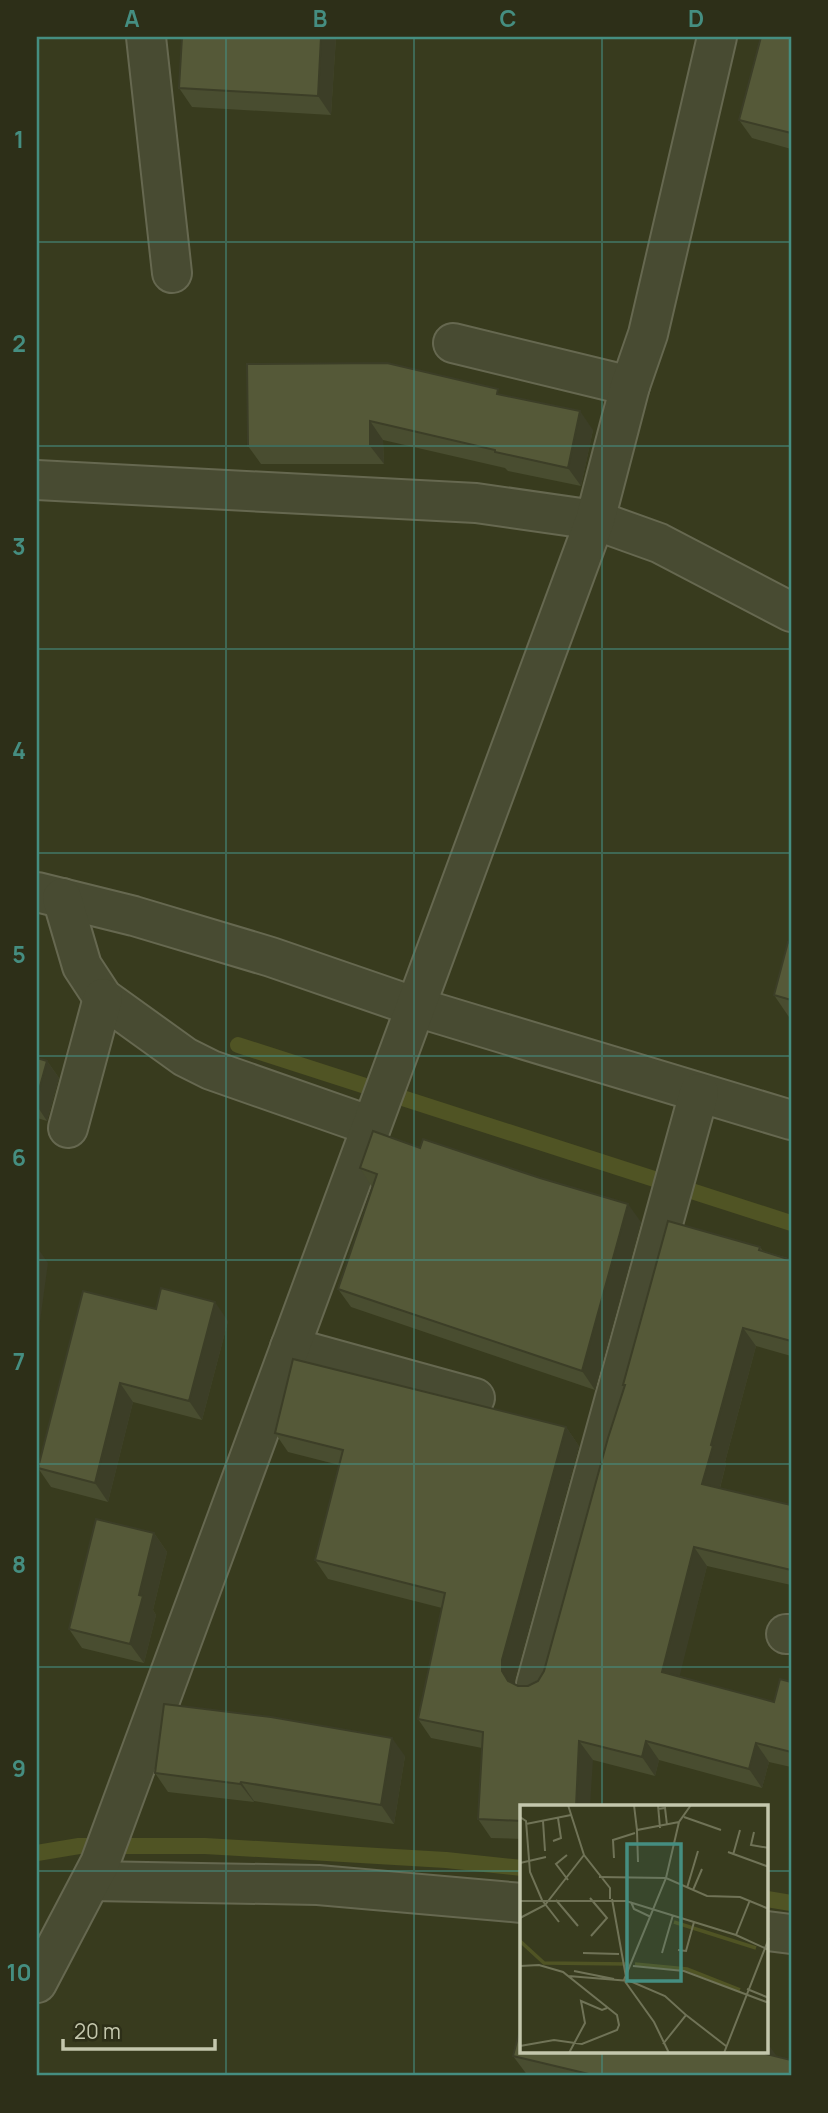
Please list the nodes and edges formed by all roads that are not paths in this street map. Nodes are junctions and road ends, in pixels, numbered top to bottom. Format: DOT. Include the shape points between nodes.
graph roads {
  1 [pos="146,37"];
  2 [pos="718,37"];
  3 [pos="172,272"];
  4 [pos="453,343"];
  5 [pos="630,386"];
  6 [pos="37,480"];
  7 [pos="595,520"];
  8 [pos="791,612"];
  9 [pos="49,895"];
  10 [pos="103,998"];
  11 [pos="416,1007"];
  12 [pos="699,1093"];
  13 [pos="374,1119"];
  14 [pos="791,1120"];
  15 [pos="68,1128"];
  16 [pos="290,1347"];
  17 [pos="475,1398"];
  18 [pos="536,1684"];
  19 [pos="96,1872"];
  20 [pos="520,1903"];
  21 [pos="768,1931"];
  22 [pos="791,1934"];
  23 [pos="37,1983"];
  1 -- 3 [label="street"];
  2 -- 5 [label="street" via="648,334"];
  4 -- 5 [label="street"];
  5 -- 7 [label="street"];
  6 -- 7 [label="street" via="476,503"];
  7 -- 8 [label="street" via="659,543"];
  7 -- 11 [label="street"];
  9 -- 10 [label="street" via="82,966"];
  9 -- 11 [label="street" via="271,957"];
  10 -- 13 [label="street" via="185,1057 211,1070"];
  10 -- 15 [label="street"];
  11 -- 12 [label="street"];
  11 -- 13 [label="street"];
  12 -- 14 [label="street"];
  12 -- 18 [label="street"];
  13 -- 16 [label="street"];
  16 -- 17 [label="street"];
  16 -- 19 [label="street"];
  19 -- 20 [label="street"];
  19 -- 23 [label="street"];
  21 -- 22 [label="street"];
}
